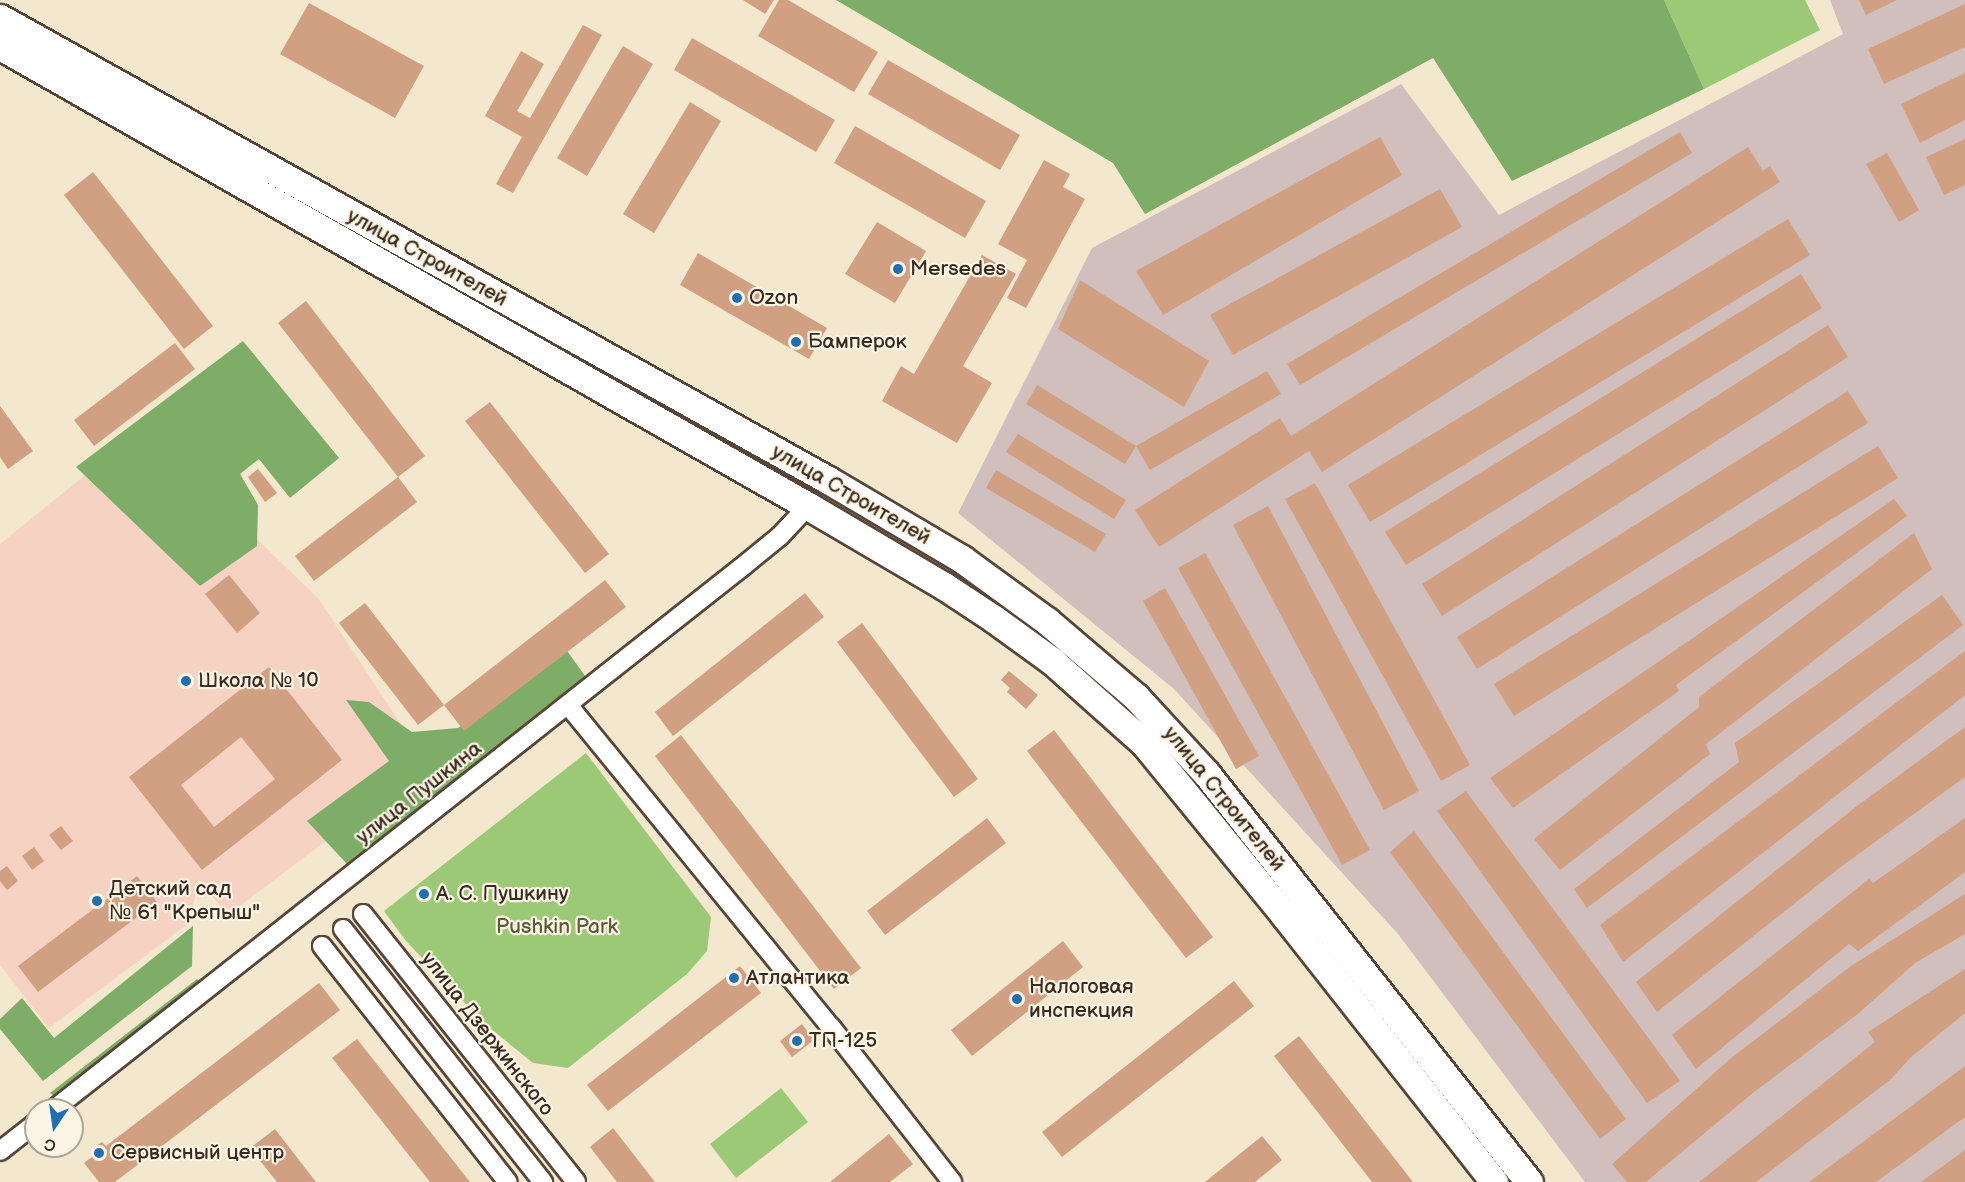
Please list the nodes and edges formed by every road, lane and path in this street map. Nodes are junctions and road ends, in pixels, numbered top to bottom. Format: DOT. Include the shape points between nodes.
graph roads {
  1 [pos="0,18"];
  2 [pos="0,46"];
  3 [pos="104,91"];
  4 [pos="828,480"];
  5 [pos="808,507"];
  6 [pos="568,705"];
  7 [pos="363,914"];
  8 [pos="343,929"];
  9 [pos="322,946"];
  10 [pos="68,1098"];
  11 [pos="24,1132"];
  12 [pos="0,1151"];
  13 [pos="508,1182"];
  14 [pos="543,1182"];
  15 [pos="576,1182"];
  16 [pos="952,1182"];
  17 [pos="1494,1182"];
  18 [pos="1529,1182"];
  1 -- 3 [label="main road, улица Строителей"];
  2 -- 3 [label="main road, улица Строителей"];
  3 -- 4 [label="main road, улица Строителей"];
  3 -- 5 [label="main road, улица Строителей"];
  4 -- 5 [label="main road"];
  4 -- 18 [label="main road, улица Строителей" via="962,559 1047,621 1136,697 1206,773"];
  5 -- 6 [label="street, улица Пушкина" via="780,536"];
  5 -- 17 [label="main road, улица Строителей" via="994,619 1052,661 1144,743 1286,915"];
  6 -- 10 [label="street, улица Пушкина"];
  6 -- 16 [label="street"];
  7 -- 15 [label="street, улица Дзержинского"];
  8 -- 14 [label="street"];
  9 -- 13 [label="street"];
  11 -- 12 [label="street"];
}
